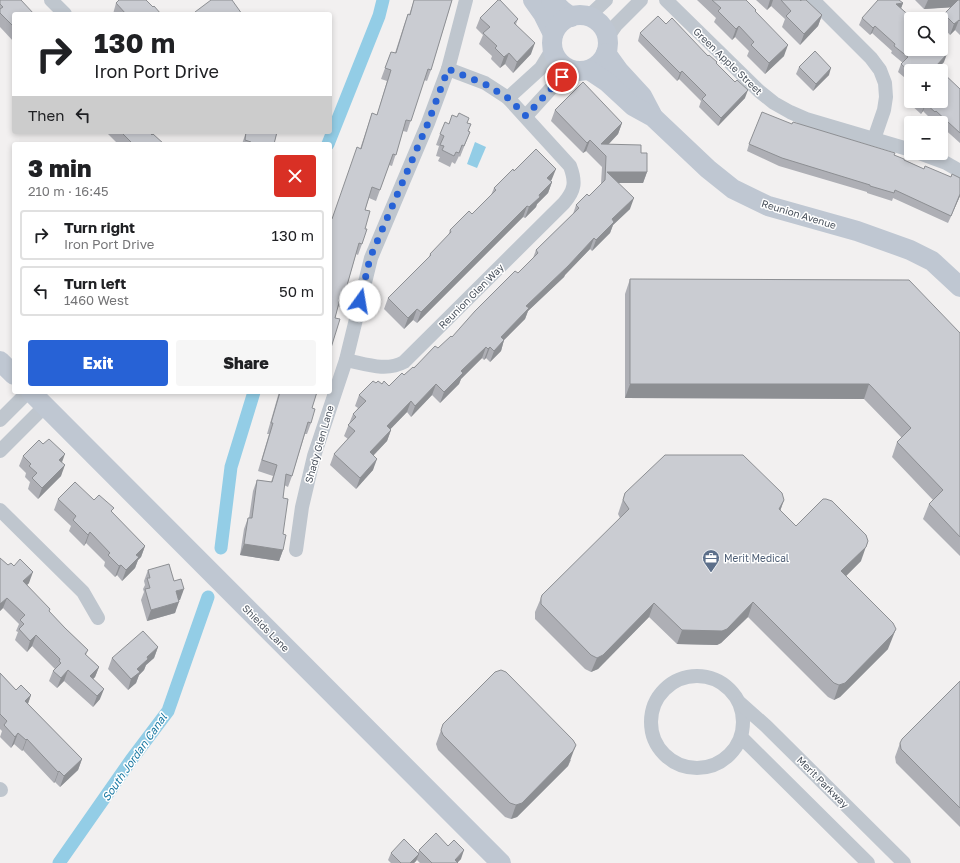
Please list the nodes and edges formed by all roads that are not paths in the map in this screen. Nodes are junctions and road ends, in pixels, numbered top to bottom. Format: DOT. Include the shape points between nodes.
graph roads {
  1 [pos="51,0"];
  2 [pos="466,0"];
  3 [pos="533,0"];
  4 [pos="551,0"];
  5 [pos="606,0"];
  6 [pos="641,0"];
  7 [pos="666,0"];
  8 [pos="813,0"];
  9 [pos="63,12"];
  10 [pos="580,17"];
  11 [pos="553,42"];
  12 [pos="606,45"];
  13 [pos="448,69"];
  14 [pos="581,70"];
  15 [pos="508,98"];
  16 [pos="526,116"];
  17 [pos="653,116"];
  18 [pos="874,139"];
  19 [pos="904,148"];
  20 [pos="938,160"];
  21 [pos="960,171"];
  22 [pos="960,287"];
  23 [pos="346,360"];
  24 [pos="0,361"];
  25 [pos="12,373"];
  26 [pos="26,394"];
  27 [pos="33,394"];
  28 [pos="45,406"];
  29 [pos="0,420"];
  30 [pos="0,451"];
  31 [pos="0,510"];
  32 [pos="296,550"];
  33 [pos="98,618"];
  34 [pos="740,703"];
  35 [pos="741,737"];
  36 [pos="501,863"];
  37 [pos="868,863"];
  38 [pos="904,863"];
  1 -- 9 [label="street"];
  2 -- 13 [label="street, Shady Glen Lane"];
  3 -- 11 [label="street" via="543,14"];
  4 -- 10 [label="street"];
  5 -- 10 [label="street"];
  6 -- 12 [label="street" via="616,25"];
  7 -- 18 [label="street, Green Apple Street" via="744,78 774,103 806,118"];
  8 -- 18 [label="street" via="880,70 885,83 886,97"];
  10 -- 11 [label="street" via="564,21 557,27"];
  10 -- 12 [label="street" via="597,21 603,29"];
  11 -- 14 [label="street" via="563,66"];
  11 -- 15 [label="street" via="541,68"];
  12 -- 14 [label="street" via="602,60 596,66"];
  12 -- 17 [label="street, Reunion Avenue" via="619,71 642,96"];
  13 -- 15 [label="street" via="485,84"];
  13 -- 23 [label="street, Shady Glen Lane" via="428,123 370,258"];
  14 -- 16 [label="street" via="556,83"];
  14 -- 17 [label="street, Reunion Avenue" via="607,82 633,106"];
  15 -- 16 [label="street"];
  16 -- 23 [label="street, Reunion Glen Way" via="570,166 574,184 564,203 404,362 388,368"];
  17 -- 22 [label="street, Reunion Avenue" via="708,169 733,189 768,206 857,231 910,250 932,261"];
  18 -- 19 [label="street, Green Apple Street"];
  20 -- 21 [label="street"];
  23 -- 32 [label="street, Shady Glen Lane" via="314,456 302,507"];
  24 -- 25 [label="street"];
  26 -- 29 [label="street"];
  27 -- 28 [label="street, Shields Lane"];
  28 -- 30 [label="street"];
  28 -- 36 [label="street, Shields Lane"];
  31 -- 33 [label="street" via="82,592"];
  34 -- 35 [label="street, Merit Parkway" via="744,720"];
  34 -- 35 [label="street, Merit Parkway" via="724,683 699,675 687,676 665,688 654,704 651,718 656,744 675,763 688,767 714,765 731,754"];
  34 -- 38 [label="street, Merit Parkway"];
  35 -- 37 [label="street"];
}
